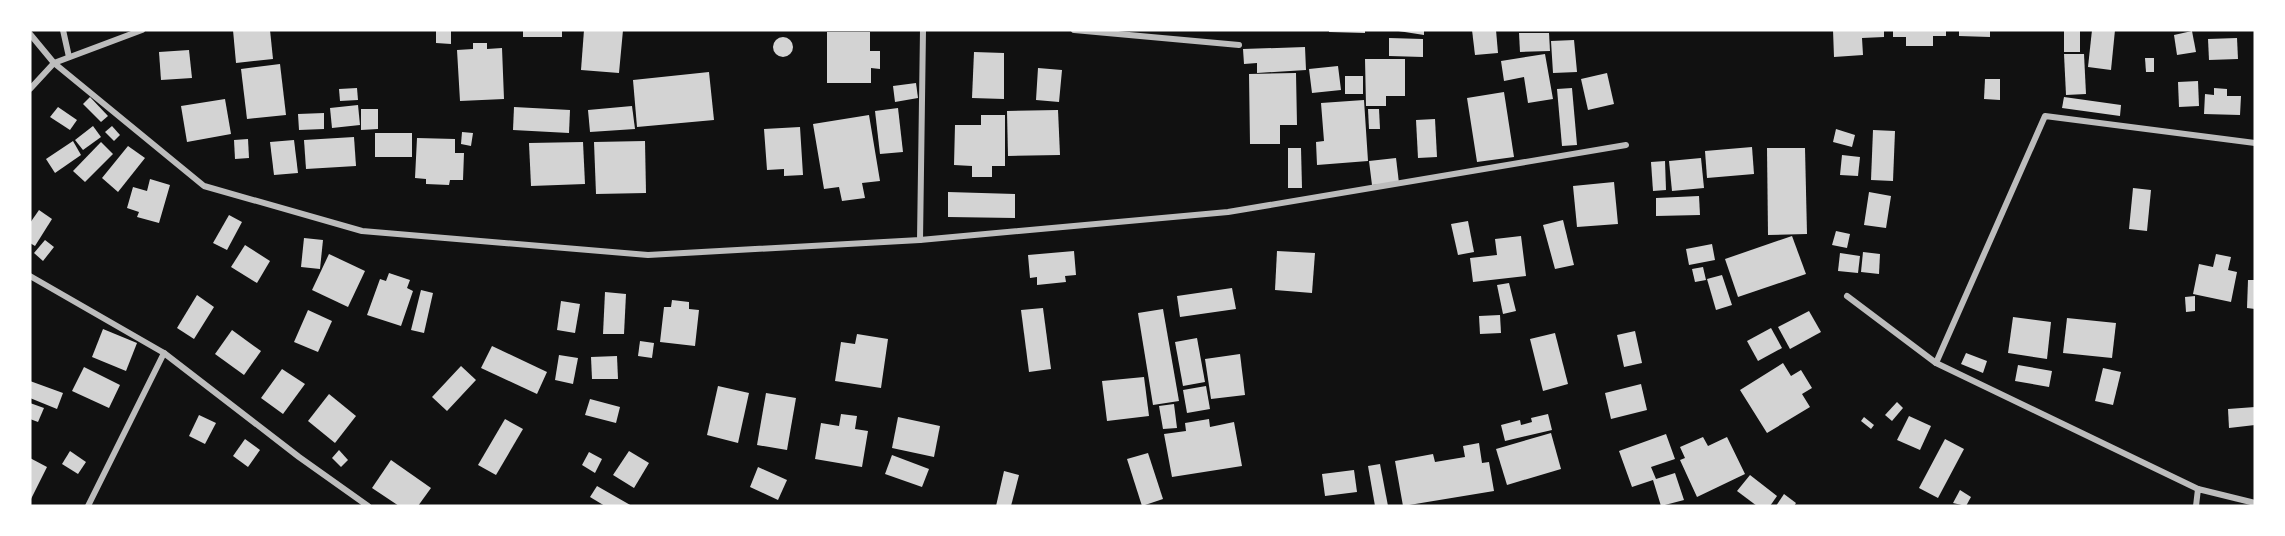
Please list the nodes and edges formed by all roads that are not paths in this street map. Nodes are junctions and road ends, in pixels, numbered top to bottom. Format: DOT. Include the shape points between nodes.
graph roads {
  1 [pos="63,30"];
  2 [pos="142,30"];
  3 [pos="922,30"];
  4 [pos="1074,30"];
  5 [pos="30,34"];
  6 [pos="1239,45"];
  7 [pos="69,57"];
  8 [pos="54,63"];
  9 [pos="30,89"];
  10 [pos="2255,143"];
  11 [pos="1626,145"];
  12 [pos="920,240"];
  13 [pos="30,276"];
  14 [pos="1847,296"];
  15 [pos="164,353"];
  16 [pos="1936,363"];
  17 [pos="2198,489"];
  18 [pos="2255,503"];
  19 [pos="88,506"];
  20 [pos="368,506"];
  21 [pos="2196,506"];
  1 -- 7 [label="street"];
  2 -- 7 [label="street"];
  3 -- 12 [label="street"];
  4 -- 6 [label="street"];
  5 -- 8 [label="street"];
  7 -- 8 [label="street"];
  8 -- 9 [label="street"];
  8 -- 12 [label="street" via="204,186 362,231 648,255"];
  10 -- 16 [label="street" via="2045,116"];
  11 -- 12 [label="street" via="1228,212"];
  13 -- 15 [label="street"];
  14 -- 16 [label="street"];
  15 -- 19 [label="street"];
  15 -- 20 [label="street"];
  16 -- 17 [label="street"];
  17 -- 18 [label="street"];
  17 -- 21 [label="street"];
}
